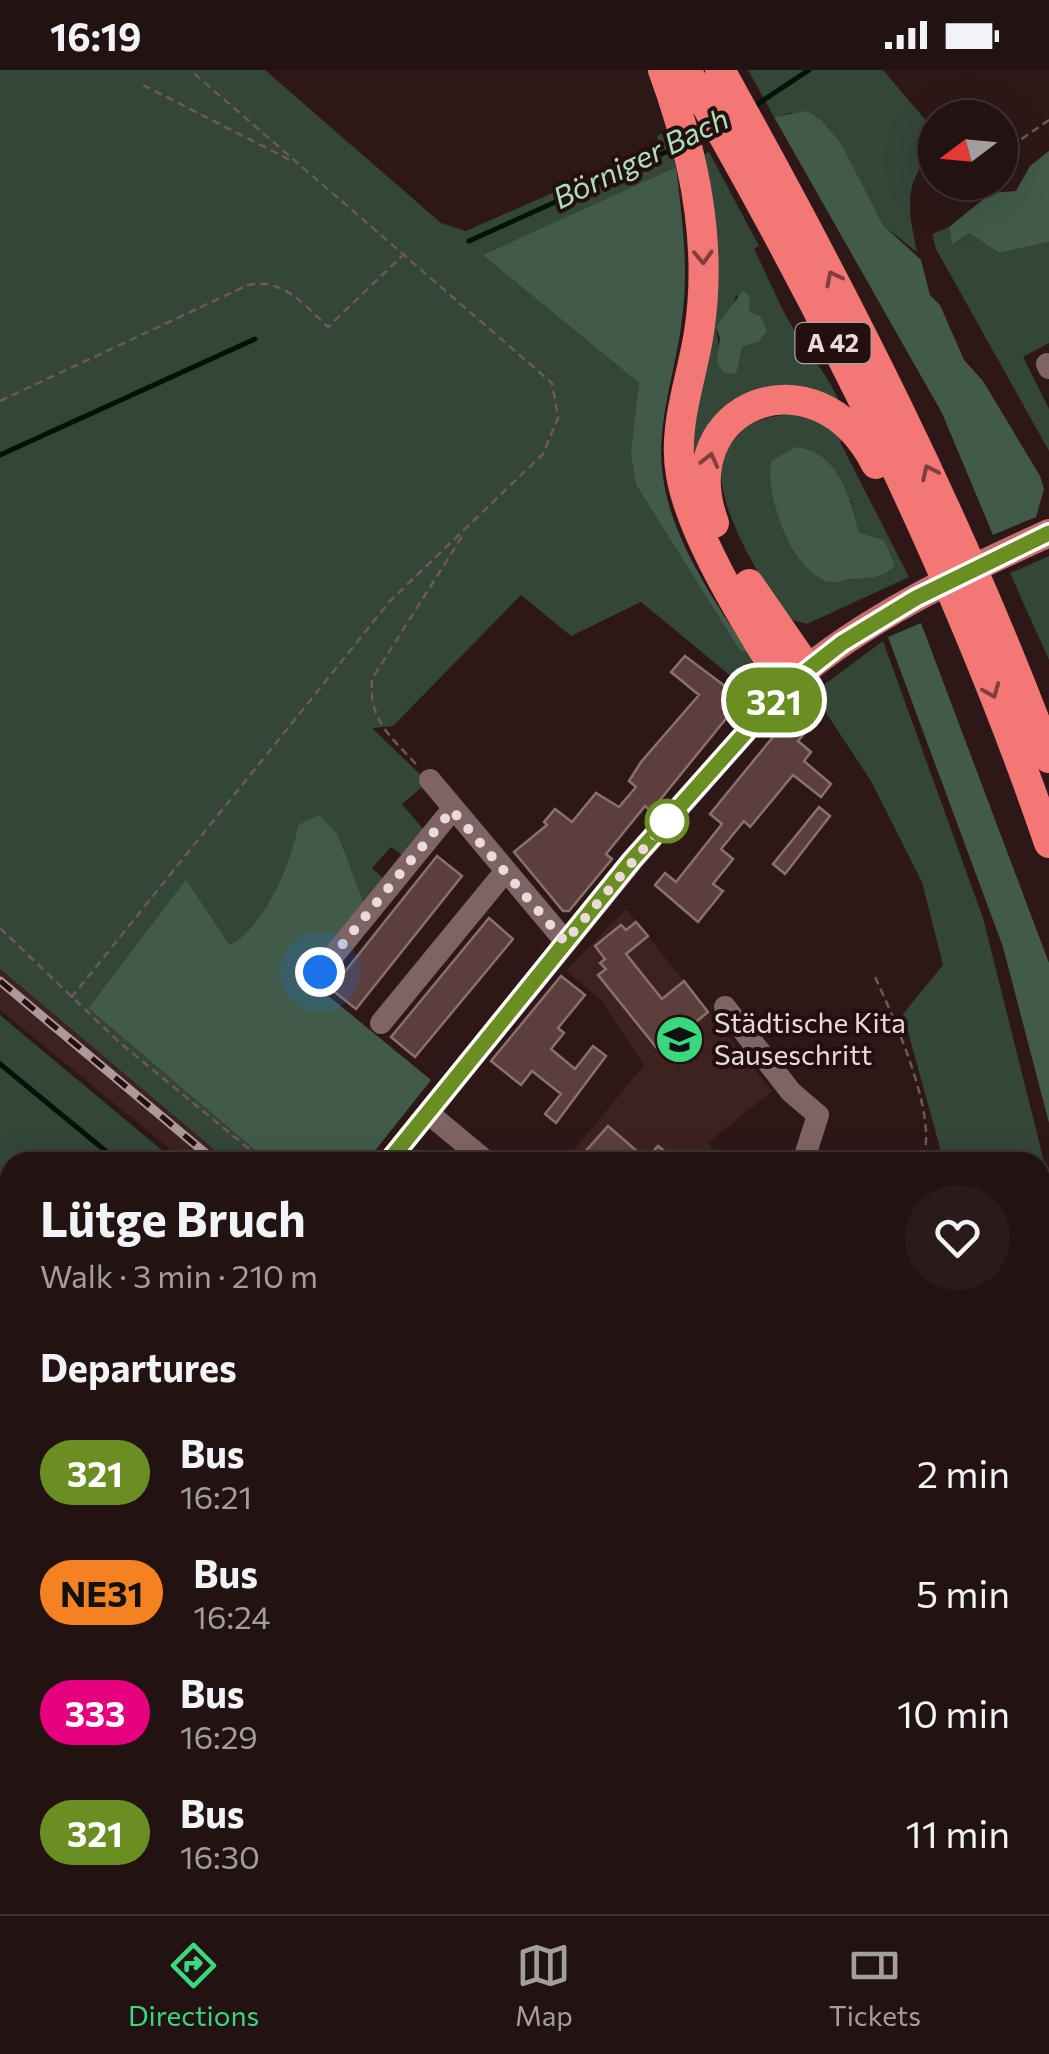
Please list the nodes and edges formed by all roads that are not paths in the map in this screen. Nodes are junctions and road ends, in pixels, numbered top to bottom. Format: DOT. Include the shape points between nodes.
graph roads {
  1 [pos="663,70"];
  2 [pos="686,70"];
  3 [pos="720,70"];
  4 [pos="723,105"];
  5 [pos="1049,533"];
  6 [pos="944,552"];
  7 [pos="968,594"];
  8 [pos="796,678"];
  9 [pos="1049,758"];
  10 [pos="430,780"];
  11 [pos="452,810"];
  12 [pos="1049,843"];
  13 [pos="504,873"];
  14 [pos="565,942"];
  15 [pos="320,972"];
  16 [pos="725,1007"];
  17 [pos="380,1023"];
  18 [pos="428,1113"];
  19 [pos="396,1152"];
  20 [pos="474,1152"];
  21 [pos="806,1152"];
  1 -- 8 [label="highway, one-way" via="700,212 704,286 680,434 680,475 701,534"];
  2 -- 4 [label="highway, A 42"];
  3 -- 4 [label="highway, A 42"];
  4 -- 6 [label="highway, A 42" via="868,411"];
  5 -- 8 [label="main road" via="916,598"];
  6 -- 7 [label="highway, A 42"];
  8 -- 6 [label="highway, one-way" via="708,507 706,466 721,432 738,415 758,404 802,398 840,415 859,434 902,517"];
  7 -- 9 [label="highway, A 42"];
  7 -- 12 [label="highway, A 42, one-way"];
  8 -- 14 [label="street"];
  10 -- 11 [label="street"];
  11 -- 13 [label="street"];
  11 -- 15 [label="street"];
  13 -- 14 [label="street"];
  13 -- 17 [label="street"];
  14 -- 18 [label="street"];
  16 -- 21 [label="street" via="791,1092 818,1115"];
  18 -- 19 [label="street"];
  18 -- 20 [label="street"];
}
